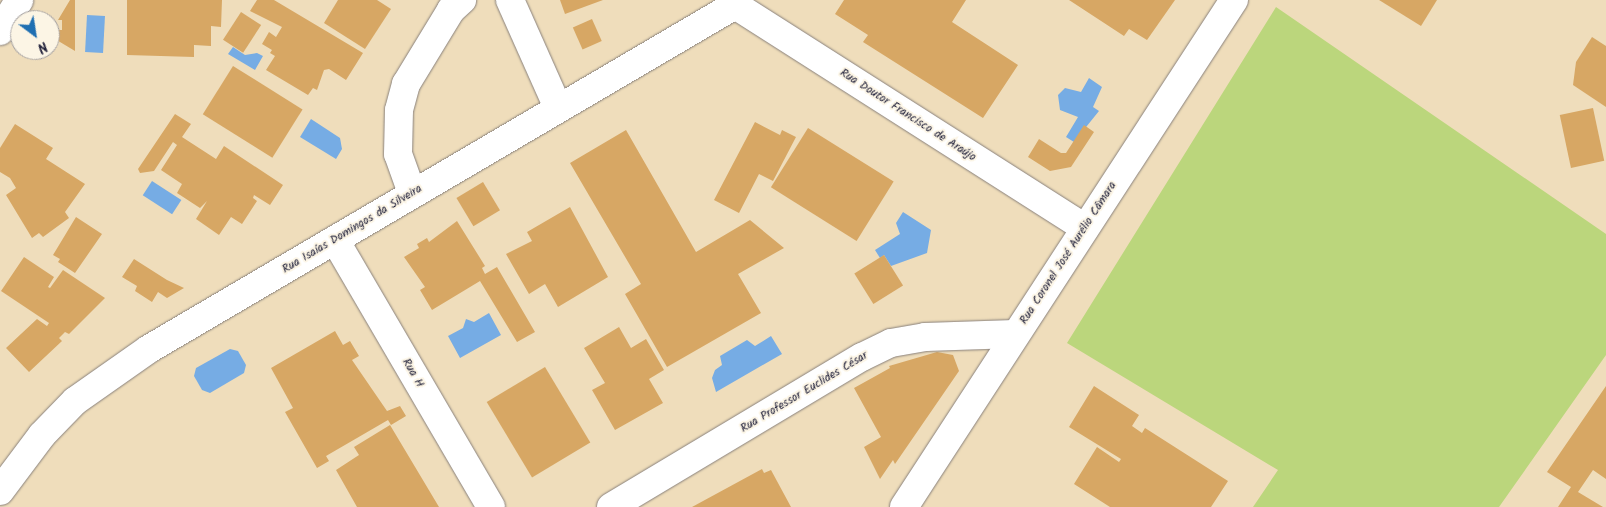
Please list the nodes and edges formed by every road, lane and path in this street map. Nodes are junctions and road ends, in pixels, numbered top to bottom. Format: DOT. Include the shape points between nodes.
graph roads {
  1 [pos="19,0"];
  2 [pos="462,0"];
  3 [pos="510,0"];
  4 [pos="1234,0"];
  5 [pos="734,2"];
  6 [pos="0,31"];
  7 [pos="558,108"];
  8 [pos="412,193"];
  9 [pos="1085,228"];
  10 [pos="335,240"];
  11 [pos="1015,334"];
  12 [pos="0,491"];
  13 [pos="491,507"];
  14 [pos="611,507"];
  15 [pos="904,507"];
  1 -- 6 [label="street"];
  2 -- 8 [label="street" via="451,10 406,84 399,110 398,154"];
  3 -- 7 [label="street"];
  4 -- 9 [label="street, Rua Coronel José Aurélio Câmara"];
  5 -- 7 [label="street, Rua Isaías Domingos da Silveira"];
  5 -- 9 [label="street, Rua Doutor Francisco de Araújo"];
  7 -- 8 [label="street, Rua Isaías Domingos da Silveira"];
  8 -- 10 [label="street, Rua Isaías Domingos da Silveira"];
  9 -- 11 [label="street, Rua Coronel José Aurélio Câmara"];
  10 -- 12 [label="street, Rua Isaías Domingos da Silveira" via="149,349 75,401 42,434"];
  10 -- 13 [label="street, Rua H"];
  11 -- 14 [label="street, Rua Professor Euclides César" via="925,338 891,343 862,357"];
  11 -- 15 [label="street, Rua Coronel José Aurélio Câmara"];
}
